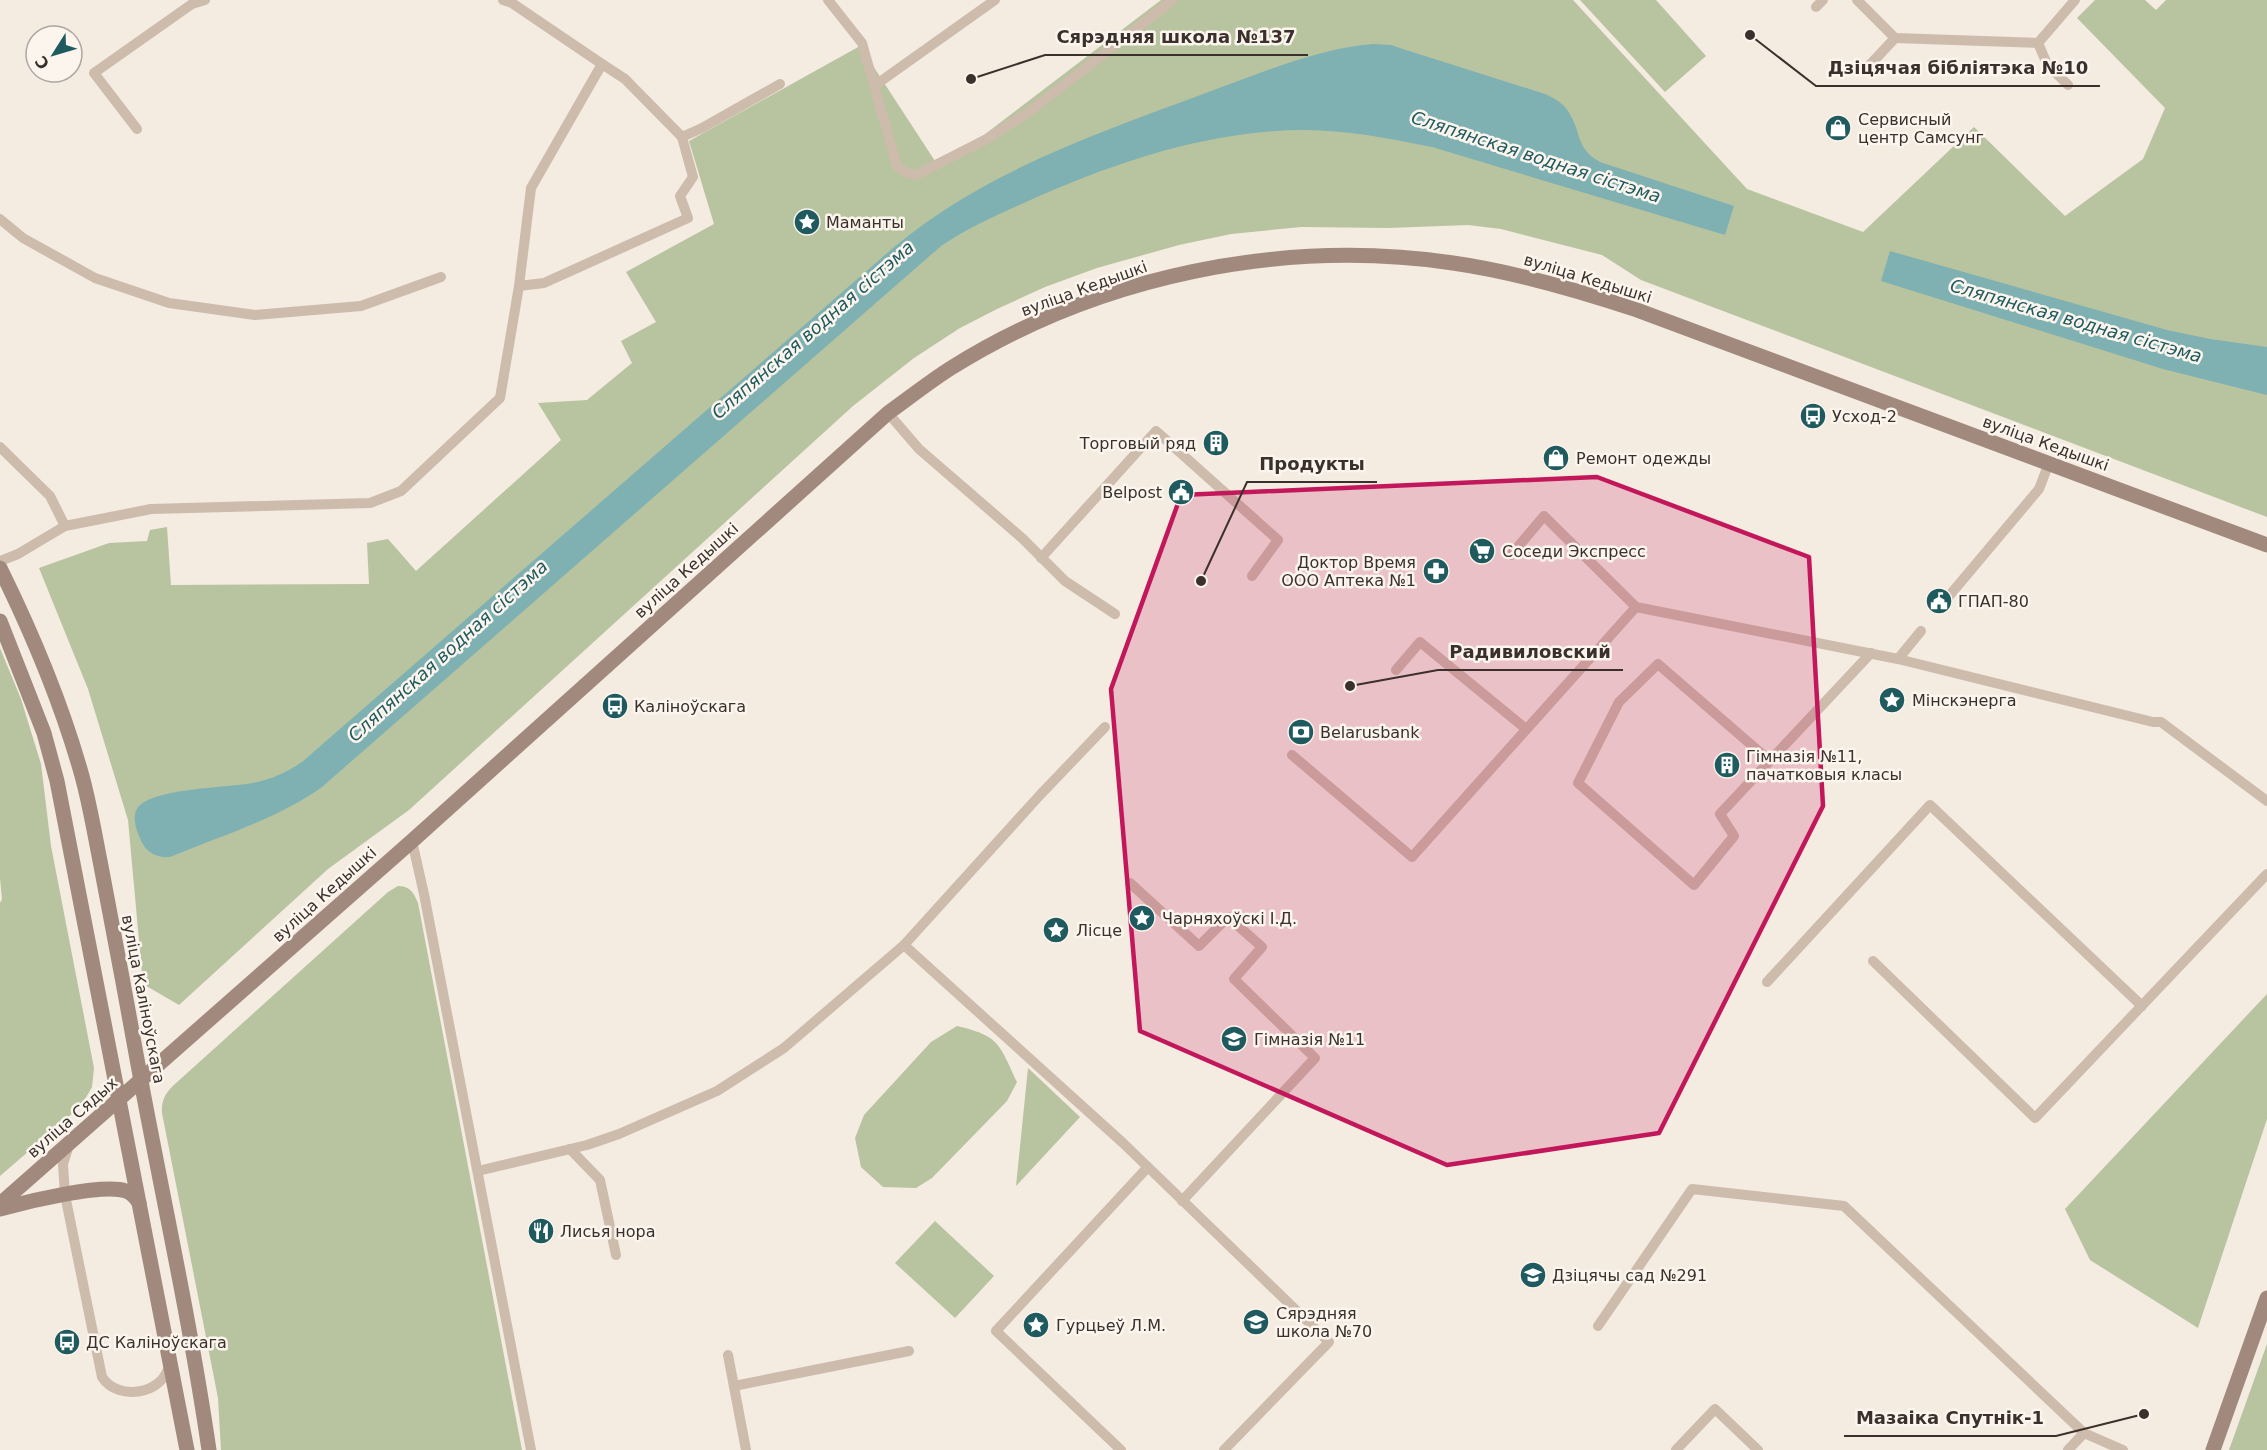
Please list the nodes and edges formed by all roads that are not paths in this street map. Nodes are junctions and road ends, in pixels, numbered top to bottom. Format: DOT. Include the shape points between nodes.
graph roads {
  1 [pos="205,0"];
  2 [pos="503,0"];
  3 [pos="828,0"];
  4 [pos="995,0"];
  5 [pos="1173,0"];
  6 [pos="1857,0"];
  7 [pos="2075,0"];
  8 [pos="1895,38"];
  9 [pos="2038,43"];
  10 [pos="602,64"];
  11 [pos="1867,68"];
  12 [pos="780,84"];
  13 [pos="2068,85"];
  14 [pos="874,86"];
  15 [pos="137,129"];
  16 [pos="682,137"];
  17 [pos="0,219"];
  18 [pos="441,277"];
  19 [pos="519,286"];
  20 [pos="888,413"];
  21 [pos="0,447"];
  22 [pos="2049,464"];
  23 [pos="65,526"];
  24 [pos="2267,545"];
  25 [pos="1511,555"];
  26 [pos="1041,558"];
  27 [pos="0,561"];
  28 [pos="0,568"];
  29 [pos="1252,576"];
  30 [pos="1944,602"];
  31 [pos="1636,607"];
  32 [pos="1115,614"];
  33 [pos="0,621"];
  34 [pos="1921,631"];
  35 [pos="1871,653"];
  36 [pos="1898,659"];
  37 [pos="1396,670"];
  38 [pos="1106,727"];
  39 [pos="1526,729"];
  40 [pos="1292,755"];
  41 [pos="1770,761"];
  42 [pos="2267,801"];
  43 [pos="412,841"];
  44 [pos="2267,874"];
  45 [pos="1130,883"];
  46 [pos="904,945"];
  47 [pos="1873,961"];
  48 [pos="1767,982"];
  49 [pos="2142,1006"];
  50 [pos="141,1080"];
  51 [pos="118,1101"];
  52 [pos="70,1142"];
  53 [pos="570,1149"];
  54 [pos="1147,1168"];
  55 [pos="478,1171"];
  56 [pos="65,1195"];
  57 [pos="1182,1201"];
  58 [pos="0,1204"];
  59 [pos="141,1207"];
  60 [pos="0,1209"];
  61 [pos="616,1255"];
  62 [pos="2267,1298"];
  63 [pos="1598,1326"];
  64 [pos="909,1351"];
  65 [pos="728,1355"];
  66 [pos="169,1356"];
  67 [pos="734,1386"];
  68 [pos="2084,1433"];
  69 [pos="187,1450"];
  70 [pos="209,1450"];
  71 [pos="531,1450"];
  72 [pos="746,1450"];
  73 [pos="1121,1450"];
  74 [pos="1224,1450"];
  75 [pos="1677,1450"];
  76 [pos="1758,1450"];
  77 [pos="2068,1450"];
  78 [pos="2123,1450"];
  79 [pos="2212,1450"];
  1 -- 15 [label="lane" via="192,4 94,73"];
  2 -- 10 [label="lane"];
  3 -- 14 [label="lane" via="862,43"];
  4 -- 14 [label="lane"];
  5 -- 14 [label="lane" via="1030,111 985,140 916,175 897,166"];
  6 -- 8 [label="lane"];
  7 -- 9 [label="lane"];
  8 -- 9 [label="lane"];
  8 -- 11 [label="lane"];
  9 -- 13 [label="lane" via="2047,64"];
  10 -- 16 [label="lane" via="625,79"];
  10 -- 19 [label="lane" via="531,188"];
  12 -- 16 [label="lane"];
  16 -- 19 [label="lane" via="693,177 680,196 688,219 544,283"];
  17 -- 18 [label="lane" via="24,238 95,278 169,303 255,315 361,306"];
  19 -- 23 [label="lane" via="500,398 401,491 370,502 151,509"];
  20 -- 22 [label="street, вуліца Кедышкі" via="950,369 1001,340 1047,318 1132,287 1252,260 1384,257 1481,267 1584,293"];
  20 -- 26 [label="lane" via="919,449"];
  20 -- 43 [label="street, вуліца Кедышкі"];
  21 -- 23 [label="lane" via="50,496"];
  22 -- 24 [label="street, вуліца Кедышкі"];
  22 -- 30 [label="lane" via="2039,489"];
  23 -- 27 [label="lane"];
  25 -- 31 [label="lane" via="1544,516"];
  26 -- 29 [label="lane" via="1156,431 1278,540"];
  26 -- 32 [label="lane" via="1065,581"];
  28 -- 50 [label="street, вуліца Каліноўскага" via="50,679 83,778"];
  31 -- 35 [label="lane"];
  31 -- 39 [label="lane"];
  33 -- 51 [label="street" via="40,723 57,781"];
  34 -- 36 [label="lane"];
  35 -- 36 [label="lane"];
  35 -- 41 [label="lane"];
  36 -- 42 [label="lane" via="2161,722"];
  37 -- 39 [label="lane" via="1420,642"];
  38 -- 46 [label="lane"];
  39 -- 40 [label="lane" via="1412,857"];
  41 -- 41 [label="lane" via="1658,664 1619,702 1578,783 1694,885 1734,836 1720,814"];
  43 -- 50 [label="street, вуліца Кедышкі"];
  43 -- 55 [label="lane"];
  44 -- 49 [label="lane"];
  45 -- 57 [label="lane" via="1199,946 1228,917 1262,946 1234,979 1315,1058"];
  46 -- 53 [label="lane" via="784,1048 717,1091 619,1134"];
  46 -- 54 [label="lane"];
  47 -- 49 [label="lane" via="2034,1118"];
  48 -- 49 [label="lane" via="1930,805"];
  50 -- 51 [label="street, вуліца Сядых"];
  50 -- 70 [label="street, вуліца Каліноўскага" via="196,1360"];
  51 -- 52 [label="street, вуліца Сядых"];
  51 -- 59 [label="street"];
  52 -- 56 [label="lane" via="63,1164"];
  52 -- 58 [label="street, вуліца Сядых"];
  53 -- 55 [label="lane"];
  53 -- 61 [label="lane" via="600,1180"];
  54 -- 57 [label="lane"];
  54 -- 73 [label="lane" via="996,1331"];
  55 -- 71 [label="lane"];
  56 -- 59 [label="street" via="117,1189 133,1194"];
  56 -- 60 [label="street"];
  56 -- 66 [label="lane" via="99,1369 106,1383 123,1392 157,1386 168,1373"];
  57 -- 74 [label="lane" via="1329,1342"];
  59 -- 66 [label="street"];
  62 -- 79 [label="street"];
  63 -- 68 [label="lane" via="1692,1189 1844,1206"];
  64 -- 67 [label="lane"];
  65 -- 67 [label="lane"];
  66 -- 69 [label="street"];
  67 -- 72 [label="lane"];
  68 -- 77 [label="lane"];
  68 -- 78 [label="lane"];
  75 -- 76 [label="lane" via="1715,1409"];
}
